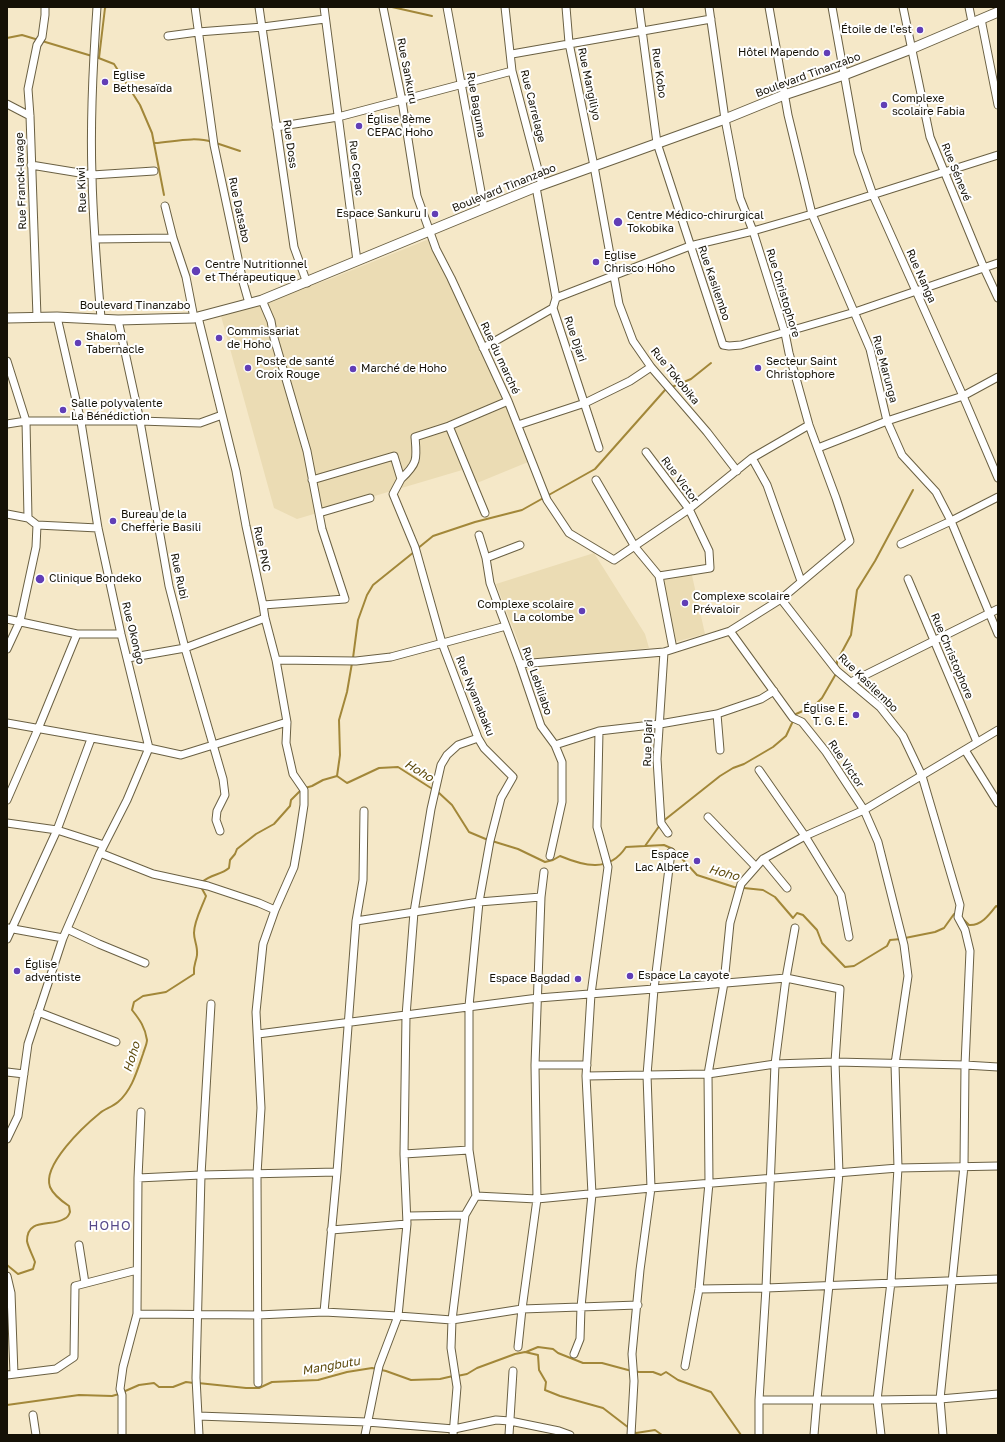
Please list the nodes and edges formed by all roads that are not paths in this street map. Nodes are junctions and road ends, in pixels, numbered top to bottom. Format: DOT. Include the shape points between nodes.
graph roads {
  1 [pos="45,7"];
  2 [pos="97,7"];
  3 [pos="195,7"];
  4 [pos="259,7"];
  5 [pos="324,7"];
  6 [pos="383,7"];
  7 [pos="447,7"];
  8 [pos="505,7"];
  9 [pos="566,7"];
  10 [pos="638,7"];
  11 [pos="709,7"];
  12 [pos="769,7"];
  13 [pos="832,7"];
  14 [pos="903,7"];
  15 [pos="969,7"];
  16 [pos="998,12"];
  17 [pos="326,19"];
  18 [pos="711,19"];
  19 [pos="976,21"];
  20 [pos="263,27"];
  21 [pos="642,30"];
  22 [pos="198,32"];
  23 [pos="168,36"];
  24 [pos="569,43"];
  25 [pos="911,49"];
  26 [pos="512,54"];
  27 [pos="512,71"];
  28 [pos="844,75"];
  29 [pos="461,84"];
  30 [pos="784,95"];
  31 [pos="402,101"];
  32 [pos="7,104"];
  33 [pos="998,105"];
  34 [pos="30,116"];
  35 [pos="338,117"];
  36 [pos="725,119"];
  37 [pos="276,127"];
  38 [pos="657,142"];
  39 [pos="998,155"];
  40 [pos="31,165"];
  41 [pos="594,166"];
  42 [pos="154,171"];
  43 [pos="944,173"];
  44 [pos="92,175"];
  45 [pos="539,186"];
  46 [pos="873,195"];
  47 [pos="166,206"];
  48 [pos="484,208"];
  49 [pos="812,214"];
  50 [pos="753,231"];
  51 [pos="430,232"];
  52 [pos="173,238"];
  53 [pos="95,239"];
  54 [pos="690,246"];
  55 [pos="357,261"];
  56 [pos="998,263"];
  57 [pos="984,268"];
  58 [pos="614,275"];
  59 [pos="307,283"];
  60 [pos="915,291"];
  61 [pos="556,298"];
  62 [pos="998,298"];
  63 [pos="262,300"];
  64 [pos="249,303"];
  65 [pos="553,308"];
  66 [pos="855,312"];
  67 [pos="37,317"];
  68 [pos="57,317"];
  69 [pos="7,318"];
  70 [pos="101,318"];
  71 [pos="196,318"];
  72 [pos="118,320"];
  73 [pos="785,333"];
  74 [pos="483,348"];
  75 [pos="7,361"];
  76 [pos="651,367"];
  77 [pos="998,377"];
  78 [pos="963,396"];
  79 [pos="508,401"];
  80 [pos="585,403"];
  81 [pos="222,415"];
  82 [pos="26,421"];
  83 [pos="140,421"];
  84 [pos="81,422"];
  85 [pos="887,422"];
  86 [pos="7,424"];
  87 [pos="518,425"];
  88 [pos="809,425"];
  89 [pos="449,426"];
  90 [pos="599,448"];
  91 [pos="818,448"];
  92 [pos="646,452"];
  93 [pos="752,458"];
  94 [pos="737,471"];
  95 [pos="998,478"];
  96 [pos="401,479"];
  97 [pos="312,480"];
  98 [pos="596,480"];
  99 [pos="998,497"];
  100 [pos="370,498"];
  101 [pos="690,509"];
  102 [pos="319,513"];
  103 [pos="485,513"];
  104 [pos="7,514"];
  105 [pos="28,518"];
  106 [pos="951,521"];
  107 [pos="37,525"];
  108 [pos="98,528"];
  109 [pos="479,535"];
  110 [pos="901,544"];
  111 [pos="520,545"];
  112 [pos="635,546"];
  113 [pos="486,558"];
  114 [pos="659,576"];
  115 [pos="908,579"];
  116 [pos="801,581"];
  117 [pos="781,599"];
  118 [pos="263,605"];
  119 [pos="998,609"];
  120 [pos="989,613"];
  121 [pos="265,618"];
  122 [pos="7,619"];
  123 [pos="20,621"];
  124 [pos="506,626"];
  125 [pos="730,631"];
  126 [pos="77,634"];
  127 [pos="121,634"];
  128 [pos="998,634"];
  129 [pos="933,640"];
  130 [pos="442,643"];
  131 [pos="185,648"];
  132 [pos="7,649"];
  133 [pos="673,649"];
  134 [pos="664,652"];
  135 [pos="128,658"];
  136 [pos="276,660"];
  137 [pos="520,664"];
  138 [pos="851,682"];
  139 [pos="774,691"];
  140 [pos="717,714"];
  141 [pos="287,722"];
  142 [pos="7,723"];
  143 [pos="660,724"];
  144 [pos="38,730"];
  145 [pos="998,730"];
  146 [pos="598,731"];
  147 [pos="478,738"];
  148 [pos="91,739"];
  149 [pos="977,742"];
  150 [pos="212,745"];
  151 [pos="555,745"];
  152 [pos="149,748"];
  153 [pos="720,750"];
  154 [pos="965,750"];
  155 [pos="759,770"];
  156 [pos="922,776"];
  157 [pos="7,800"];
  158 [pos="998,803"];
  159 [pos="864,810"];
  160 [pos="364,811"];
  161 [pos="708,817"];
  162 [pos="7,823"];
  163 [pos="57,830"];
  164 [pos="220,831"];
  165 [pos="668,833"];
  166 [pos="805,836"];
  167 [pos="104,845"];
  168 [pos="671,852"];
  169 [pos="100,853"];
  170 [pos="550,856"];
  171 [pos="763,859"];
  172 [pos="756,867"];
  173 [pos="544,872"];
  174 [pos="787,888"];
  175 [pos="541,897"];
  176 [pos="479,902"];
  177 [pos="275,910"];
  178 [pos="414,912"];
  179 [pos="356,921"];
  180 [pos="795,928"];
  181 [pos="9,929"];
  182 [pos="67,929"];
  183 [pos="849,937"];
  184 [pos="63,938"];
  185 [pos="7,939"];
  186 [pos="145,963"];
  187 [pos="786,978"];
  188 [pos="724,983"];
  189 [pos="654,988"];
  190 [pos="591,994"];
  191 [pos="538,998"];
  192 [pos="211,1004"];
  193 [pos="469,1006"];
  194 [pos="38,1012"];
  195 [pos="406,1016"];
  196 [pos="348,1023"];
  197 [pos="258,1034"];
  198 [pos="116,1042"];
  199 [pos="835,1062"];
  200 [pos="535,1064"];
  201 [pos="587,1064"];
  202 [pos="775,1064"];
  203 [pos="895,1064"];
  204 [pos="965,1065"];
  205 [pos="998,1067"];
  206 [pos="7,1072"];
  207 [pos="24,1074"];
  208 [pos="708,1074"];
  209 [pos="646,1075"];
  210 [pos="586,1076"];
  211 [pos="141,1112"];
  212 [pos="7,1139"];
  213 [pos="469,1150"];
  214 [pos="404,1154"];
  215 [pos="964,1166"];
  216 [pos="998,1166"];
  217 [pos="898,1168"];
  218 [pos="337,1172"];
  219 [pos="839,1173"];
  220 [pos="257,1174"];
  221 [pos="201,1175"];
  222 [pos="771,1177"];
  223 [pos="138,1178"];
  224 [pos="709,1183"];
  225 [pos="651,1188"];
  226 [pos="592,1194"];
  227 [pos="476,1196"];
  228 [pos="537,1199"];
  229 [pos="465,1215"];
  230 [pos="408,1216"];
  231 [pos="407,1224"];
  232 [pos="331,1230"];
  233 [pos="79,1245"];
  234 [pos="136,1270"];
  235 [pos="7,1276"];
  236 [pos="998,1279"];
  237 [pos="891,1282"];
  238 [pos="953,1282"];
  239 [pos="85,1283"];
  240 [pos="829,1285"];
  241 [pos="766,1288"];
  242 [pos="699,1289"];
  243 [pos="638,1305"];
  244 [pos="581,1307"];
  245 [pos="522,1309"];
  246 [pos="324,1312"];
  247 [pos="137,1314"];
  248 [pos="198,1315"];
  249 [pos="258,1315"];
  250 [pos="398,1316"];
  251 [pos="452,1320"];
  252 [pos="518,1347"];
  253 [pos="574,1354"];
  254 [pos="685,1366"];
  255 [pos="514,1371"];
  256 [pos="11,1374"];
  257 [pos="258,1383"];
  258 [pos="998,1394"];
  259 [pos="940,1399"];
  260 [pos="759,1400"];
  261 [pos="816,1400"];
  262 [pos="877,1400"];
  263 [pos="33,1415"];
  264 [pos="198,1416"];
  265 [pos="510,1421"];
  266 [pos="367,1422"];
  267 [pos="454,1432"];
  268 [pos="559,1433"];
  269 [pos="36,1435"];
  270 [pos="122,1435"];
  271 [pos="199,1435"];
  272 [pos="365,1435"];
  273 [pos="509,1435"];
  274 [pos="570,1435"];
  275 [pos="631,1435"];
  276 [pos="759,1435"];
  277 [pos="814,1435"];
  278 [pos="881,1435"];
  279 [pos="943,1435"];
  1 -- 34 [label="street, Rue Franck-lavage" via="42,37 37,45 28,89"];
  2 -- 44 [label="street, Rue Kiwi" via="92,78"];
  3 -- 22 [label="street"];
  4 -- 20 [label="street, Rue Doss"];
  5 -- 17 [label="street, Rue Cepac"];
  6 -- 31 [label="street, Rue Sankuru"];
  7 -- 29 [label="street, Rue Baguma"];
  8 -- 26 [label="street, Rue Carrelage"];
  9 -- 24 [label="street, Rue Mangiliyo"];
  10 -- 21 [label="street, Rue Kobo"];
  11 -- 18 [label="street, Rue Christophore"];
  12 -- 30 [label="street, Rue Marunga"];
  13 -- 28 [label="street, Rue Nanga"];
  14 -- 25 [label="street, Rue Sénevé"];
  15 -- 19 [label="street"];
  16 -- 19 [label="street, Boulevard Tinanzabo"];
  17 -- 20 [label="street"];
  17 -- 35 [label="street, Rue Cepac"];
  18 -- 21 [label="street"];
  18 -- 36 [label="street, Rue Christophore"];
  19 -- 25 [label="street, Boulevard Tinanzabo"];
  19 -- 33 [label="street"];
  20 -- 22 [label="street"];
  20 -- 37 [label="street, Rue Doss"];
  21 -- 24 [label="street"];
  21 -- 38 [label="street, Rue Kobo"];
  22 -- 23 [label="street"];
  22 -- 64 [label="street, Rue Datsabo" via="214,144"];
  24 -- 26 [label="street"];
  24 -- 41 [label="street, Rue Mangiliyo"];
  25 -- 28 [label="street, Boulevard Tinanzabo"];
  25 -- 43 [label="street, Rue Sénevé" via="930,137"];
  26 -- 27 [label="street, Rue Carrelage"];
  27 -- 29 [label="street"];
  27 -- 45 [label="street, Rue Carrelage"];
  28 -- 30 [label="street, Boulevard Tinanzabo"];
  28 -- 46 [label="street, Rue Nanga" via="858,152"];
  29 -- 31 [label="street"];
  29 -- 48 [label="street, Rue Baguma"];
  30 -- 36 [label="street, Boulevard Tinanzabo"];
  30 -- 49 [label="street, Rue Marunga"];
  31 -- 35 [label="street"];
  31 -- 51 [label="street, Rue Sankuru" via="417,196"];
  32 -- 34 [label="street"];
  34 -- 40 [label="street, Rue Franck-lavage"];
  35 -- 37 [label="street"];
  35 -- 55 [label="street, Rue Cepac"];
  36 -- 38 [label="street, Boulevard Tinanzabo"];
  36 -- 50 [label="street, Rue Christophore" via="740,198"];
  37 -- 59 [label="street, Rue Doss" via="294,247"];
  38 -- 41 [label="street, Boulevard Tinanzabo"];
  38 -- 54 [label="street, Rue Kasilembo"];
  39 -- 43 [label="street"];
  40 -- 44 [label="street"];
  40 -- 67 [label="street, Rue Franck-lavage"];
  41 -- 45 [label="street, Boulevard Tinanzabo"];
  41 -- 58 [label="street, Rue Tokobika"];
  42 -- 44 [label="street"];
  43 -- 46 [label="street"];
  43 -- 57 [label="street, Rue Sénevé"];
  44 -- 53 [label="street, Rue Kiwi"];
  45 -- 48 [label="street, Boulevard Tinanzabo"];
  45 -- 61 [label="street, Rue Djari"];
  46 -- 49 [label="street"];
  46 -- 60 [label="street, Rue Nanga"];
  47 -- 52 [label="street, Rue PNC"];
  48 -- 51 [label="street, Boulevard Tinanzabo"];
  49 -- 50 [label="street"];
  49 -- 66 [label="street, Rue Marunga"];
  50 -- 54 [label="street"];
  50 -- 73 [label="street, Rue Christophore"];
  51 -- 55 [label="street, Boulevard Tinanzabo"];
  51 -- 74 [label="street, Rue du marché"];
  52 -- 53 [label="street"];
  52 -- 71 [label="street, Rue PNC"];
  53 -- 70 [label="street, Rue Kiwi"];
  54 -- 58 [label="street"];
  54 -- 73 [label="street, Rue Kasilembo" via="723,344 742,345"];
  55 -- 59 [label="street, Boulevard Tinanzabo"];
  56 -- 57 [label="street"];
  57 -- 60 [label="street"];
  57 -- 62 [label="street, Rue Sénevé"];
  58 -- 61 [label="street"];
  58 -- 76 [label="street, Rue Tokobika" via="619,304 634,341"];
  59 -- 63 [label="street, Boulevard Tinanzabo"];
  60 -- 66 [label="street"];
  60 -- 78 [label="street, Rue Nanga"];
  61 -- 65 [label="street, Rue Djari"];
  63 -- 64 [label="street, Boulevard Tinanzabo"];
  63 -- 97 [label="street" via="271,321 307,451"];
  64 -- 71 [label="street, Boulevard Tinanzabo"];
  65 -- 74 [label="street"];
  65 -- 80 [label="street, Rue Djari"];
  66 -- 73 [label="street"];
  66 -- 85 [label="street, Rue Marunga" via="870,348"];
  67 -- 68 [label="street, Boulevard Tinanzabo"];
  67 -- 69 [label="street, Boulevard Tinanzabo"];
  68 -- 70 [label="street, Boulevard Tinanzabo"];
  68 -- 84 [label="street, Rue Okongo"];
  70 -- 72 [label="street, Boulevard Tinanzabo"];
  71 -- 72 [label="street, Boulevard Tinanzabo"];
  71 -- 81 [label="street, Rue PNC"];
  72 -- 83 [label="street, Rue Rubi"];
  73 -- 88 [label="street, Rue Christophore"];
  74 -- 79 [label="street, Rue du marché"];
  75 -- 82 [label="street"];
  76 -- 80 [label="street" via="630,381"];
  76 -- 94 [label="street, Rue Tokobika"];
  77 -- 78 [label="street"];
  78 -- 85 [label="street"];
  78 -- 95 [label="street, Rue Nanga"];
  79 -- 87 [label="street, Rue du marché"];
  79 -- 89 [label="street"];
  80 -- 87 [label="street"];
  80 -- 90 [label="street, Rue Djari"];
  81 -- 83 [label="street" via="200,423"];
  81 -- 118 [label="street, Rue PNC"];
  82 -- 84 [label="street"];
  82 -- 86 [label="street"];
  82 -- 105 [label="street"];
  83 -- 84 [label="street"];
  83 -- 131 [label="street, Rue Rubi" via="169,586"];
  84 -- 108 [label="street, Rue Okongo"];
  85 -- 91 [label="street"];
  85 -- 106 [label="street, Rue Marunga" via="902,455 936,492"];
  87 -- 112 [label="street, Rue du marché" via="546,498 569,533 614,560"];
  88 -- 91 [label="street, Rue Christophore"];
  88 -- 93 [label="street"];
  89 -- 96 [label="street" via="415,437 417,457 412,469"];
  89 -- 103 [label="street"];
  91 -- 116 [label="street, Rue Christophore" via="850,541"];
  92 -- 101 [label="street, Rue Victor"];
  93 -- 94 [label="street"];
  93 -- 116 [label="street" via="767,485"];
  94 -- 101 [label="street"];
  96 -- 97 [label="street" via="394,456"];
  96 -- 130 [label="street, Rue Nyamabaku" via="393,494 416,549"];
  97 -- 102 [label="street"];
  98 -- 112 [label="street"];
  99 -- 106 [label="street"];
  100 -- 102 [label="street"];
  101 -- 112 [label="street"];
  101 -- 114 [label="street, Rue Victor" via="708,551 710,568"];
  102 -- 118 [label="street" via="345,599"];
  104 -- 105 [label="street"];
  105 -- 107 [label="street"];
  106 -- 110 [label="street"];
  106 -- 120 [label="street, Rue Marunga"];
  107 -- 108 [label="street"];
  107 -- 123 [label="street" via="36,547"];
  108 -- 127 [label="street, Rue Okongo"];
  109 -- 113 [label="street, Rue Lebiliabo"];
  111 -- 113 [label="street"];
  112 -- 114 [label="street"];
  113 -- 124 [label="street, Rue Lebiliabo" via="490,584"];
  114 -- 133 [label="street"];
  115 -- 129 [label="street, Rue Christophore"];
  116 -- 117 [label="street"];
  117 -- 125 [label="street"];
  117 -- 138 [label="street, Rue Kasilembo" via="837,671"];
  118 -- 121 [label="street, Rue PNC"];
  119 -- 120 [label="street"];
  120 -- 128 [label="street, Rue Marunga"];
  120 -- 129 [label="street"];
  121 -- 131 [label="street"];
  121 -- 136 [label="street, Rue PNC"];
  122 -- 123 [label="street"];
  123 -- 126 [label="street"];
  123 -- 132 [label="street"];
  124 -- 130 [label="street"];
  124 -- 137 [label="street, Rue Lebiliabo"];
  125 -- 133 [label="street"];
  125 -- 139 [label="street, Rue Victor"];
  126 -- 127 [label="street"];
  126 -- 144 [label="street"];
  127 -- 135 [label="street, Rue Okongo"];
  129 -- 138 [label="street"];
  129 -- 149 [label="street, Rue Christophore"];
  130 -- 136 [label="street" via="391,657 356,661"];
  130 -- 147 [label="street, Rue Nyamabaku"];
  131 -- 135 [label="street"];
  131 -- 150 [label="street, Rue Rubi"];
  133 -- 134 [label="street"];
  134 -- 137 [label="street"];
  134 -- 143 [label="street, Rue Djari"];
  135 -- 152 [label="street, Rue Okongo"];
  136 -- 141 [label="street, Rue PNC"];
  137 -- 151 [label="street, Rue Lebiliabo" via="541,726"];
  138 -- 156 [label="street, Rue Kasilembo" via="880,707 904,736"];
  139 -- 140 [label="street" via="761,699"];
  139 -- 159 [label="street, Rue Victor" via="793,718 802,722 826,752"];
  140 -- 143 [label="street"];
  140 -- 153 [label="street"];
  141 -- 150 [label="street"];
  141 -- 177 [label="street, Rue PNC" via="286,743 293,774 304,790 303,811 294,867"];
  142 -- 144 [label="street"];
  143 -- 146 [label="street"];
  143 -- 165 [label="street, Rue Djari" via="657,759 661,822"];
  144 -- 148 [label="street"];
  144 -- 157 [label="street"];
  145 -- 149 [label="street"];
  146 -- 151 [label="street"];
  146 -- 190 [label="street" via="597,827 607,864"];
  147 -- 176 [label="street, Rue Nyamabaku" via="484,748 512,777 501,798 490,839"];
  147 -- 178 [label="street" via="458,745 441,765"];
  148 -- 152 [label="street"];
  148 -- 163 [label="street"];
  149 -- 154 [label="street"];
  150 -- 152 [label="street" via="181,755"];
  150 -- 164 [label="street, Rue Rubi" via="223,779 225,795 217,811 216,820"];
  151 -- 170 [label="street, Rue Lebiliabo" via="562,762 562,802"];
  152 -- 167 [label="street"];
  154 -- 156 [label="street"];
  154 -- 158 [label="street"];
  155 -- 166 [label="street"];
  156 -- 159 [label="street"];
  156 -- 204 [label="street, Rue Kasilembo" via="960,905 958,917 965,930 970,951"];
  159 -- 166 [label="street"];
  159 -- 203 [label="street, Rue Victor" via="878,842 904,945 908,976"];
  160 -- 179 [label="street" via="363,880"];
  161 -- 172 [label="street"];
  162 -- 163 [label="street"];
  163 -- 167 [label="street"];
  163 -- 181 [label="street"];
  166 -- 171 [label="street"];
  166 -- 183 [label="street" via="841,895"];
  167 -- 169 [label="street"];
  168 -- 189 [label="street"];
  169 -- 177 [label="street" via="153,874 208,886"];
  169 -- 182 [label="street"];
  171 -- 172 [label="street"];
  171 -- 174 [label="street"];
  172 -- 188 [label="street" via="741,884 738,892 730,923"];
  173 -- 175 [label="street"];
  175 -- 176 [label="street"];
  175 -- 191 [label="street"];
  176 -- 178 [label="street"];
  176 -- 193 [label="street"];
  177 -- 197 [label="street" via="263,944 256,1012"];
  178 -- 179 [label="street"];
  178 -- 195 [label="street"];
  179 -- 196 [label="street"];
  180 -- 187 [label="street"];
  181 -- 184 [label="street"];
  181 -- 185 [label="street"];
  182 -- 184 [label="street"];
  182 -- 186 [label="street"];
  184 -- 194 [label="street"];
  187 -- 188 [label="street"];
  187 -- 199 [label="street" via="840,989"];
  187 -- 202 [label="street"];
  188 -- 189 [label="street"];
  188 -- 208 [label="street"];
  189 -- 190 [label="street"];
  189 -- 209 [label="street"];
  190 -- 191 [label="street"];
  190 -- 201 [label="street"];
  191 -- 193 [label="street"];
  191 -- 200 [label="street"];
  192 -- 221 [label="street"];
  193 -- 195 [label="street"];
  193 -- 213 [label="street"];
  194 -- 198 [label="street"];
  194 -- 207 [label="street" via="28,1044"];
  195 -- 196 [label="street"];
  195 -- 214 [label="street"];
  196 -- 197 [label="street"];
  196 -- 218 [label="street"];
  197 -- 220 [label="street" via="261,1108"];
  199 -- 202 [label="street"];
  199 -- 203 [label="street"];
  199 -- 219 [label="street"];
  200 -- 201 [label="street"];
  200 -- 228 [label="street"];
  201 -- 210 [label="street"];
  202 -- 208 [label="street"];
  202 -- 222 [label="street"];
  203 -- 204 [label="street"];
  203 -- 217 [label="street, Rue Victor"];
  204 -- 205 [label="street"];
  204 -- 215 [label="street"];
  206 -- 207 [label="street"];
  207 -- 212 [label="street" via="18,1116"];
  208 -- 209 [label="street"];
  208 -- 224 [label="street"];
  209 -- 210 [label="street"];
  209 -- 225 [label="street"];
  210 -- 226 [label="street"];
  211 -- 223 [label="street"];
  213 -- 214 [label="street"];
  213 -- 227 [label="street"];
  214 -- 230 [label="street"];
  215 -- 216 [label="street"];
  215 -- 217 [label="street"];
  215 -- 238 [label="street"];
  217 -- 219 [label="street"];
  217 -- 237 [label="street, Rue Victor"];
  218 -- 220 [label="street"];
  218 -- 232 [label="street"];
  219 -- 222 [label="street"];
  219 -- 240 [label="street"];
  220 -- 221 [label="street"];
  220 -- 249 [label="street"];
  221 -- 223 [label="street"];
  221 -- 248 [label="street"];
  222 -- 224 [label="street"];
  222 -- 241 [label="street"];
  223 -- 234 [label="street"];
  224 -- 225 [label="street"];
  224 -- 242 [label="street"];
  225 -- 226 [label="street"];
  225 -- 243 [label="street"];
  226 -- 228 [label="street"];
  226 -- 244 [label="street"];
  227 -- 228 [label="street"];
  227 -- 229 [label="street"];
  228 -- 245 [label="street"];
  229 -- 230 [label="street"];
  229 -- 251 [label="street"];
  230 -- 231 [label="street"];
  231 -- 232 [label="street"];
  231 -- 250 [label="street"];
  232 -- 246 [label="street"];
  233 -- 239 [label="street"];
  234 -- 239 [label="street"];
  234 -- 247 [label="street"];
  235 -- 256 [label="street" via="11,1293"];
  236 -- 238 [label="street"];
  237 -- 238 [label="street"];
  237 -- 240 [label="street"];
  237 -- 262 [label="street, Rue Victor"];
  238 -- 259 [label="street"];
  239 -- 256 [label="street" via="75,1286 74,1358 56,1369"];
  240 -- 241 [label="street"];
  240 -- 261 [label="street"];
  241 -- 242 [label="street"];
  241 -- 260 [label="street"];
  242 -- 254 [label="street"];
  243 -- 244 [label="street"];
  243 -- 275 [label="street" via="632,1354 634,1381"];
  244 -- 245 [label="street"];
  244 -- 253 [label="street" via="580,1339"];
  245 -- 251 [label="street"];
  245 -- 252 [label="street"];
  246 -- 249 [label="street"];
  246 -- 250 [label="street"];
  247 -- 248 [label="street"];
  247 -- 270 [label="street" via="123,1367"];
  248 -- 249 [label="street"];
  248 -- 264 [label="street"];
  249 -- 257 [label="street"];
  250 -- 251 [label="street"];
  250 -- 266 [label="street" via="379,1366"];
  251 -- 267 [label="street" via="451,1348 457,1387"];
  255 -- 265 [label="street"];
  258 -- 259 [label="street"];
  259 -- 262 [label="street"];
  259 -- 279 [label="street"];
  260 -- 261 [label="street"];
  260 -- 276 [label="street"];
  261 -- 262 [label="street"];
  261 -- 277 [label="street"];
  262 -- 278 [label="street, Rue Victor"];
  263 -- 269 [label="street"];
  264 -- 266 [label="street"];
  264 -- 271 [label="street"];
  265 -- 267 [label="street" via="496,1420"];
  265 -- 268 [label="street"];
  265 -- 273 [label="street"];
  266 -- 267 [label="street"];
  266 -- 272 [label="street"];
  268 -- 274 [label="street"];
}
